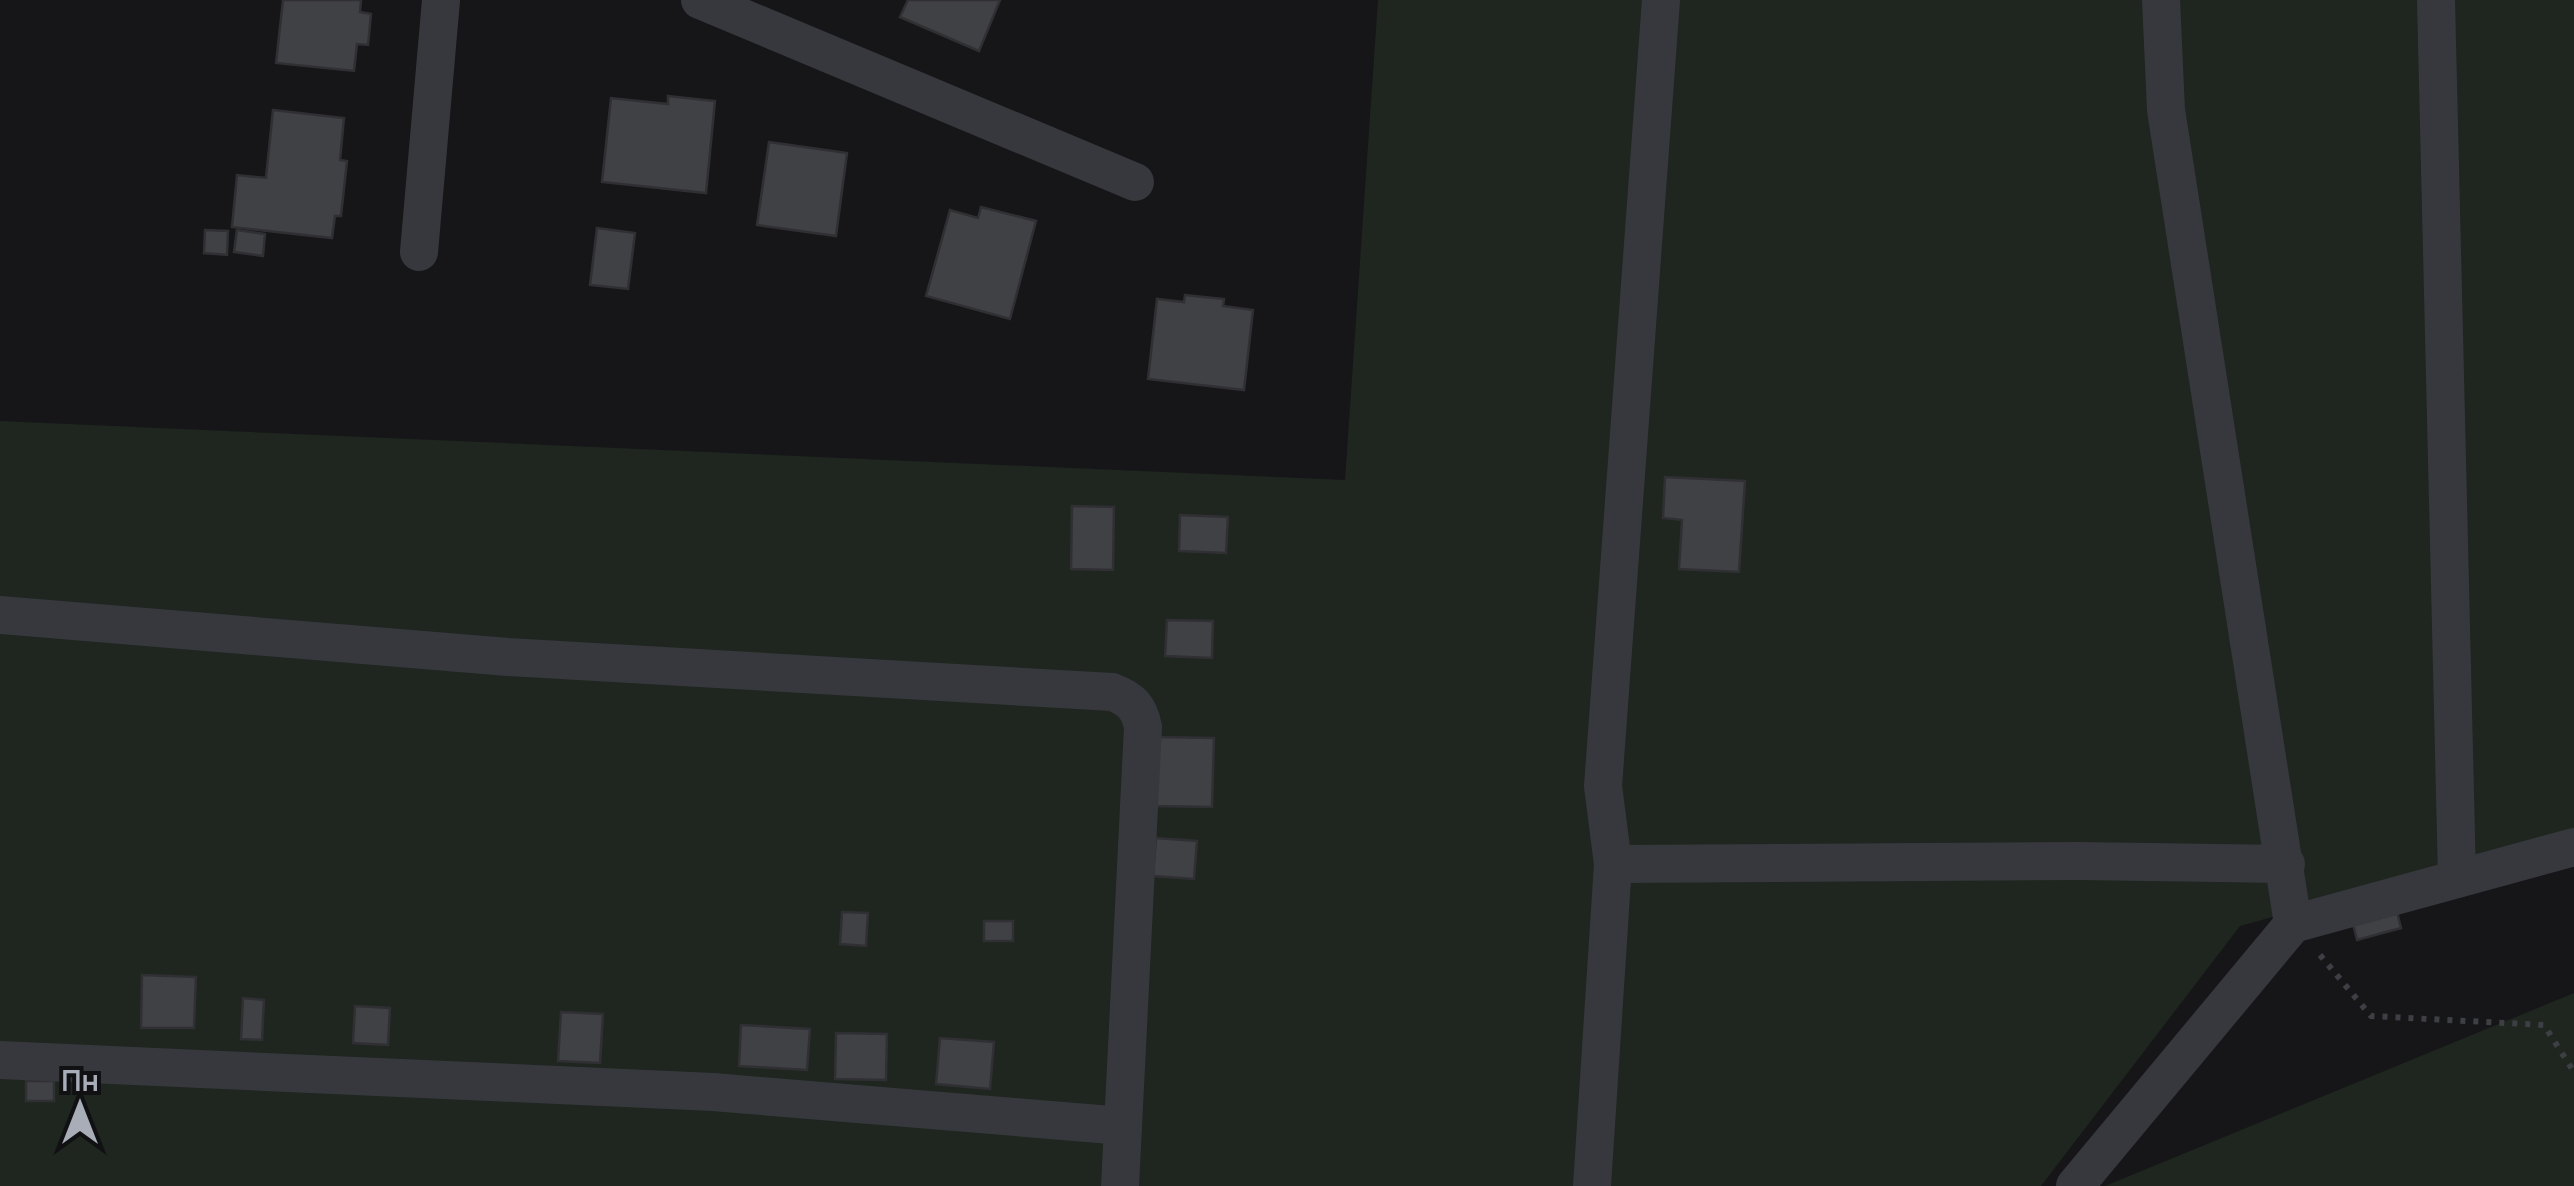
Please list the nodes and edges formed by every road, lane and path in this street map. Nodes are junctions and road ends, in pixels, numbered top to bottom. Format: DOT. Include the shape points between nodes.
graph roads {
  1 [pos="441,0"];
  2 [pos="700,0"];
  3 [pos="1661,0"];
  4 [pos="2161,0"];
  5 [pos="2436,0"];
  6 [pos="1135,182"];
  7 [pos="420,252"];
  8 [pos="0,615"];
  9 [pos="2574,847"];
  10 [pos="1613,864"];
  11 [pos="2286,864"];
  12 [pos="2457,878"];
  13 [pos="2293,924"];
  14 [pos="0,1060"];
  15 [pos="2574,1072"];
  16 [pos="1123,1126"];
  17 [pos="1120,1186"];
  18 [pos="1592,1186"];
  19 [pos="2075,1186"];
  1 -- 7 [label="street"];
  2 -- 6 [label="street"];
  3 -- 10 [label="street" via="1603,786"];
  4 -- 11 [label="street" via="2166,110"];
  5 -- 12 [label="street"];
  8 -- 16 [label="street" via="1128,698 1140,710 1143,727"];
  9 -- 12 [label="street"];
  10 -- 11 [label="street"];
  10 -- 18 [label="street"];
  11 -- 13 [label="street"];
  12 -- 13 [label="street"];
  13 -- 15 [label="path" via="2371,1016 2544,1025"];
  13 -- 19 [label="street"];
  14 -- 16 [label="street" via="713,1092"];
  16 -- 17 [label="street"];
}
